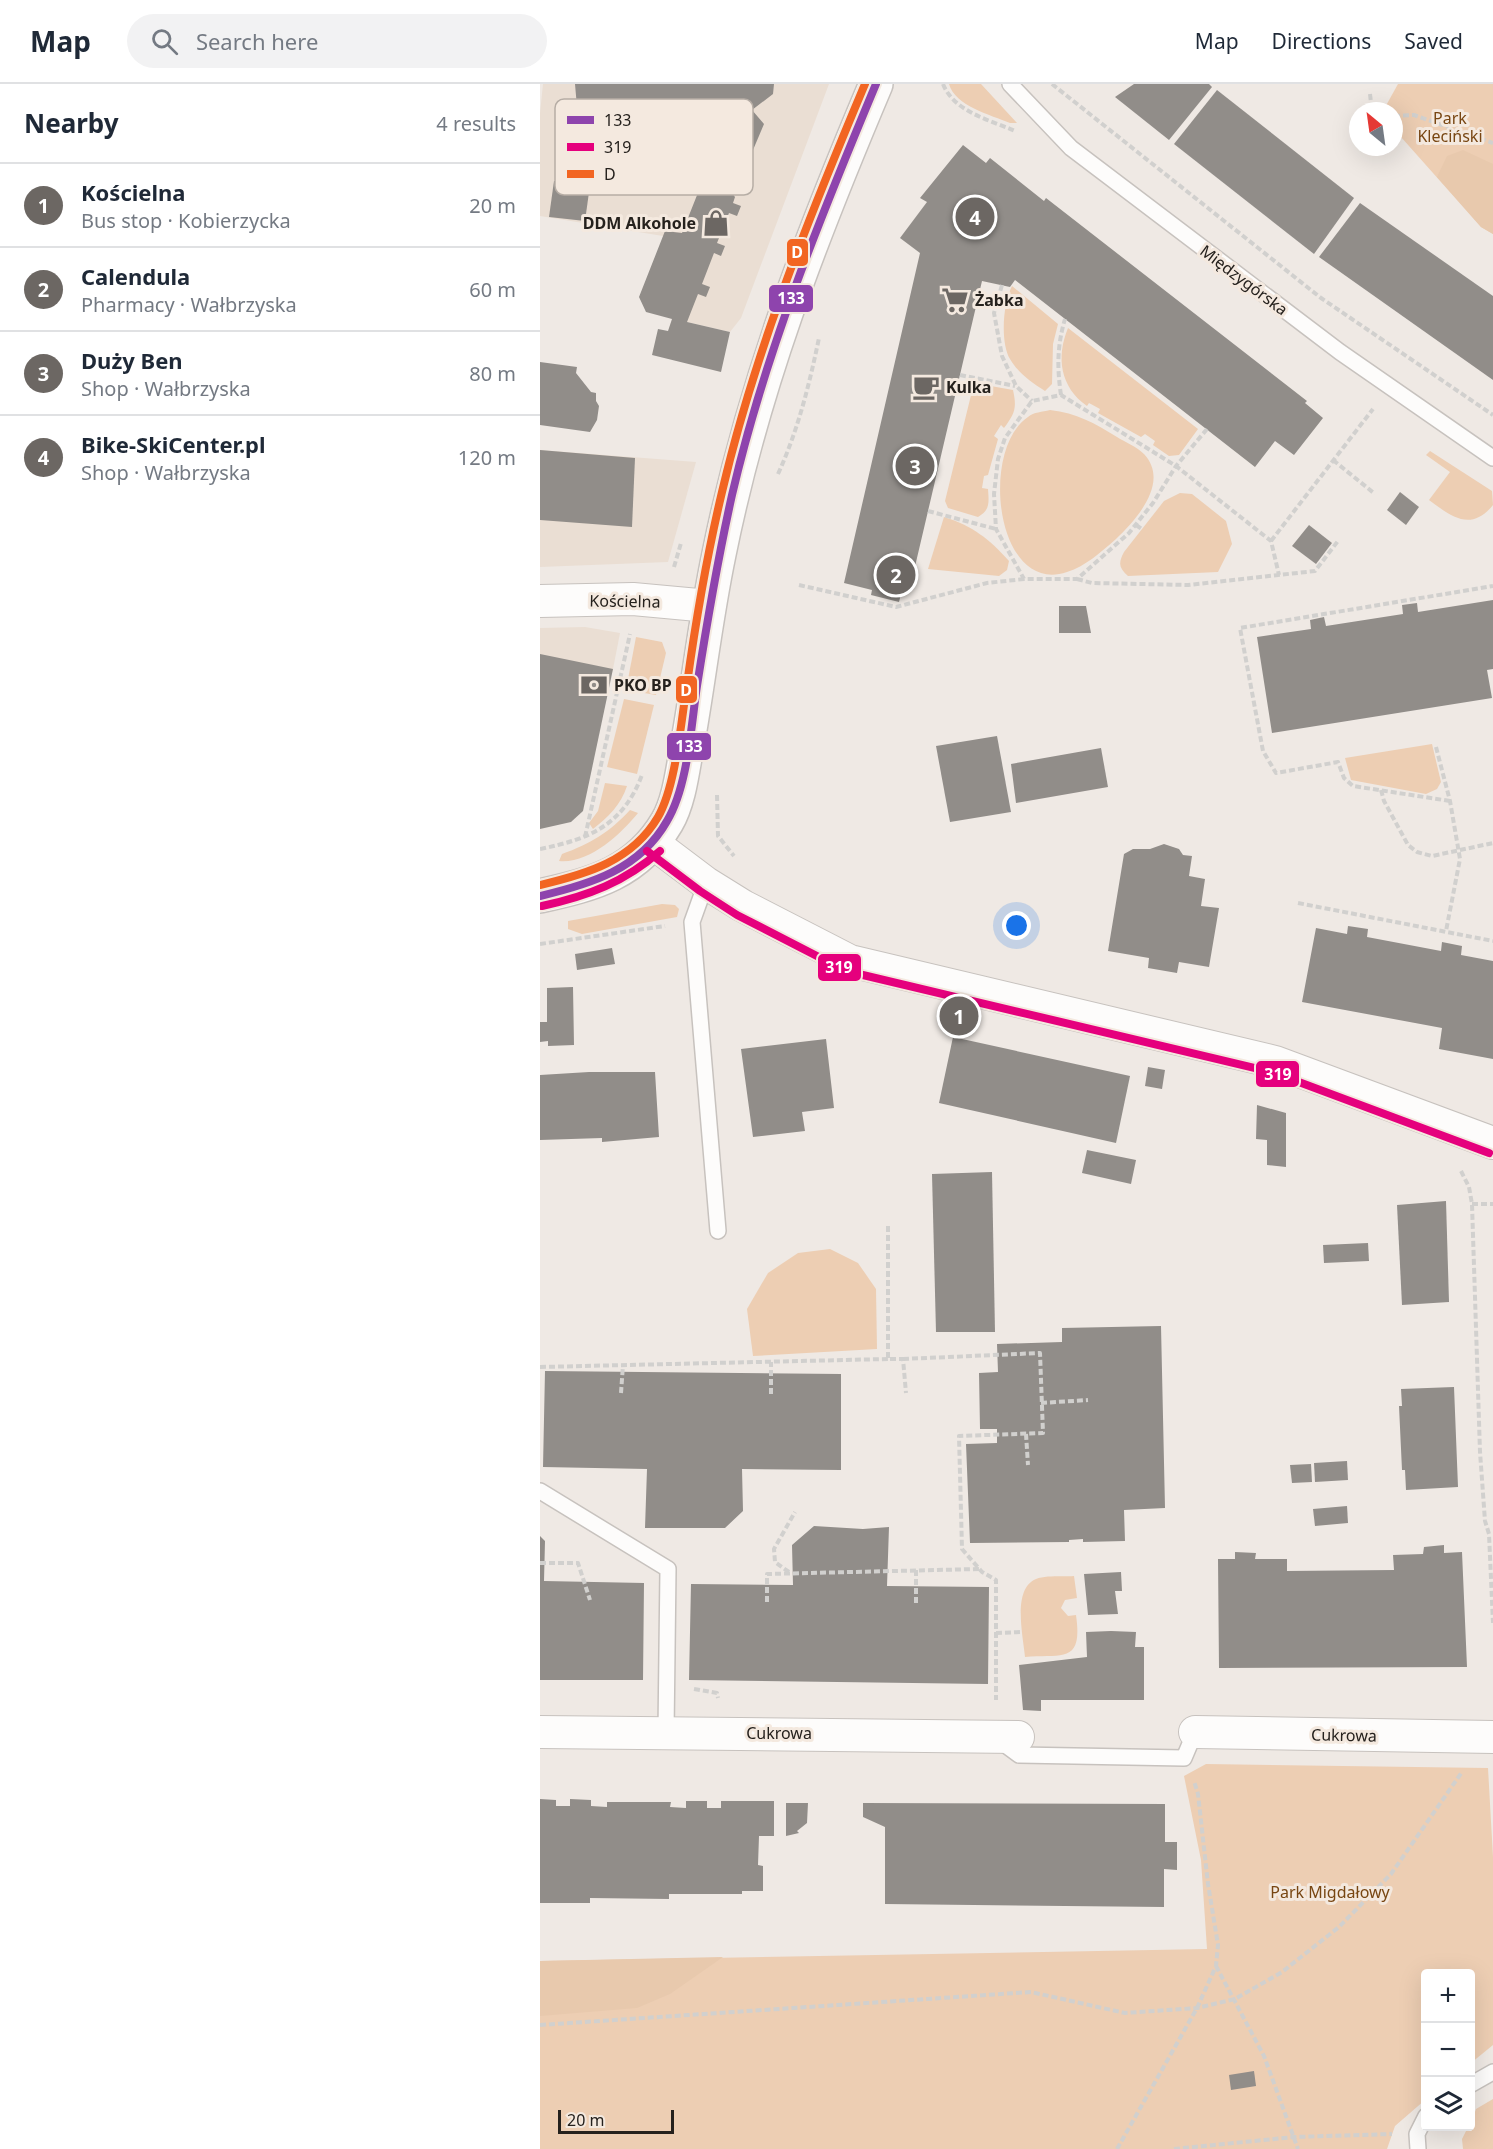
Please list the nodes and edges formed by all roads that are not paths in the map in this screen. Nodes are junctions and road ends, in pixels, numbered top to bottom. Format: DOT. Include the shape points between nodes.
graph roads {
  1 [pos="876,84"];
  2 [pos="1010,84"];
  3 [pos="1493,458"];
  4 [pos="540,601"];
  5 [pos="710,606"];
  6 [pos="653,843"];
  7 [pos="706,883"];
  8 [pos="540,896"];
  9 [pos="1493,1143"];
  10 [pos="718,1231"];
  11 [pos="540,1491"];
  12 [pos="540,1732"];
  13 [pos="666,1732"];
  14 [pos="1195,1732"];
  15 [pos="1493,1737"];
  16 [pos="1007,1738"];
  17 [pos="1493,2073"];
  18 [pos="1475,2082"];
  1 -- 5 [label="street" via="823,208 773,346 749,427"];
  2 -- 3 [label="lane, Międzygórska" via="1071,148 1340,352"];
  4 -- 5 [label="street, Kościelna" via="633,599"];
  5 -- 6 [label="street" via="679,785 669,820"];
  6 -- 7 [label="street"];
  6 -- 8 [label="street" via="631,864 598,882"];
  7 -- 9 [label="street" via="849,961 1275,1062"];
  7 -- 10 [label="lane" via="692,922"];
  11 -- 13 [label="lane" via="668,1569"];
  12 -- 13 [label="street, Cukrowa"];
  13 -- 16 [label="street, Cukrowa"];
  14 -- 15 [label="street, Cukrowa"];
  14 -- 16 [label="lane" via="1184,1758 1019,1755"];
  17 -- 18 [label="lane"];
}
